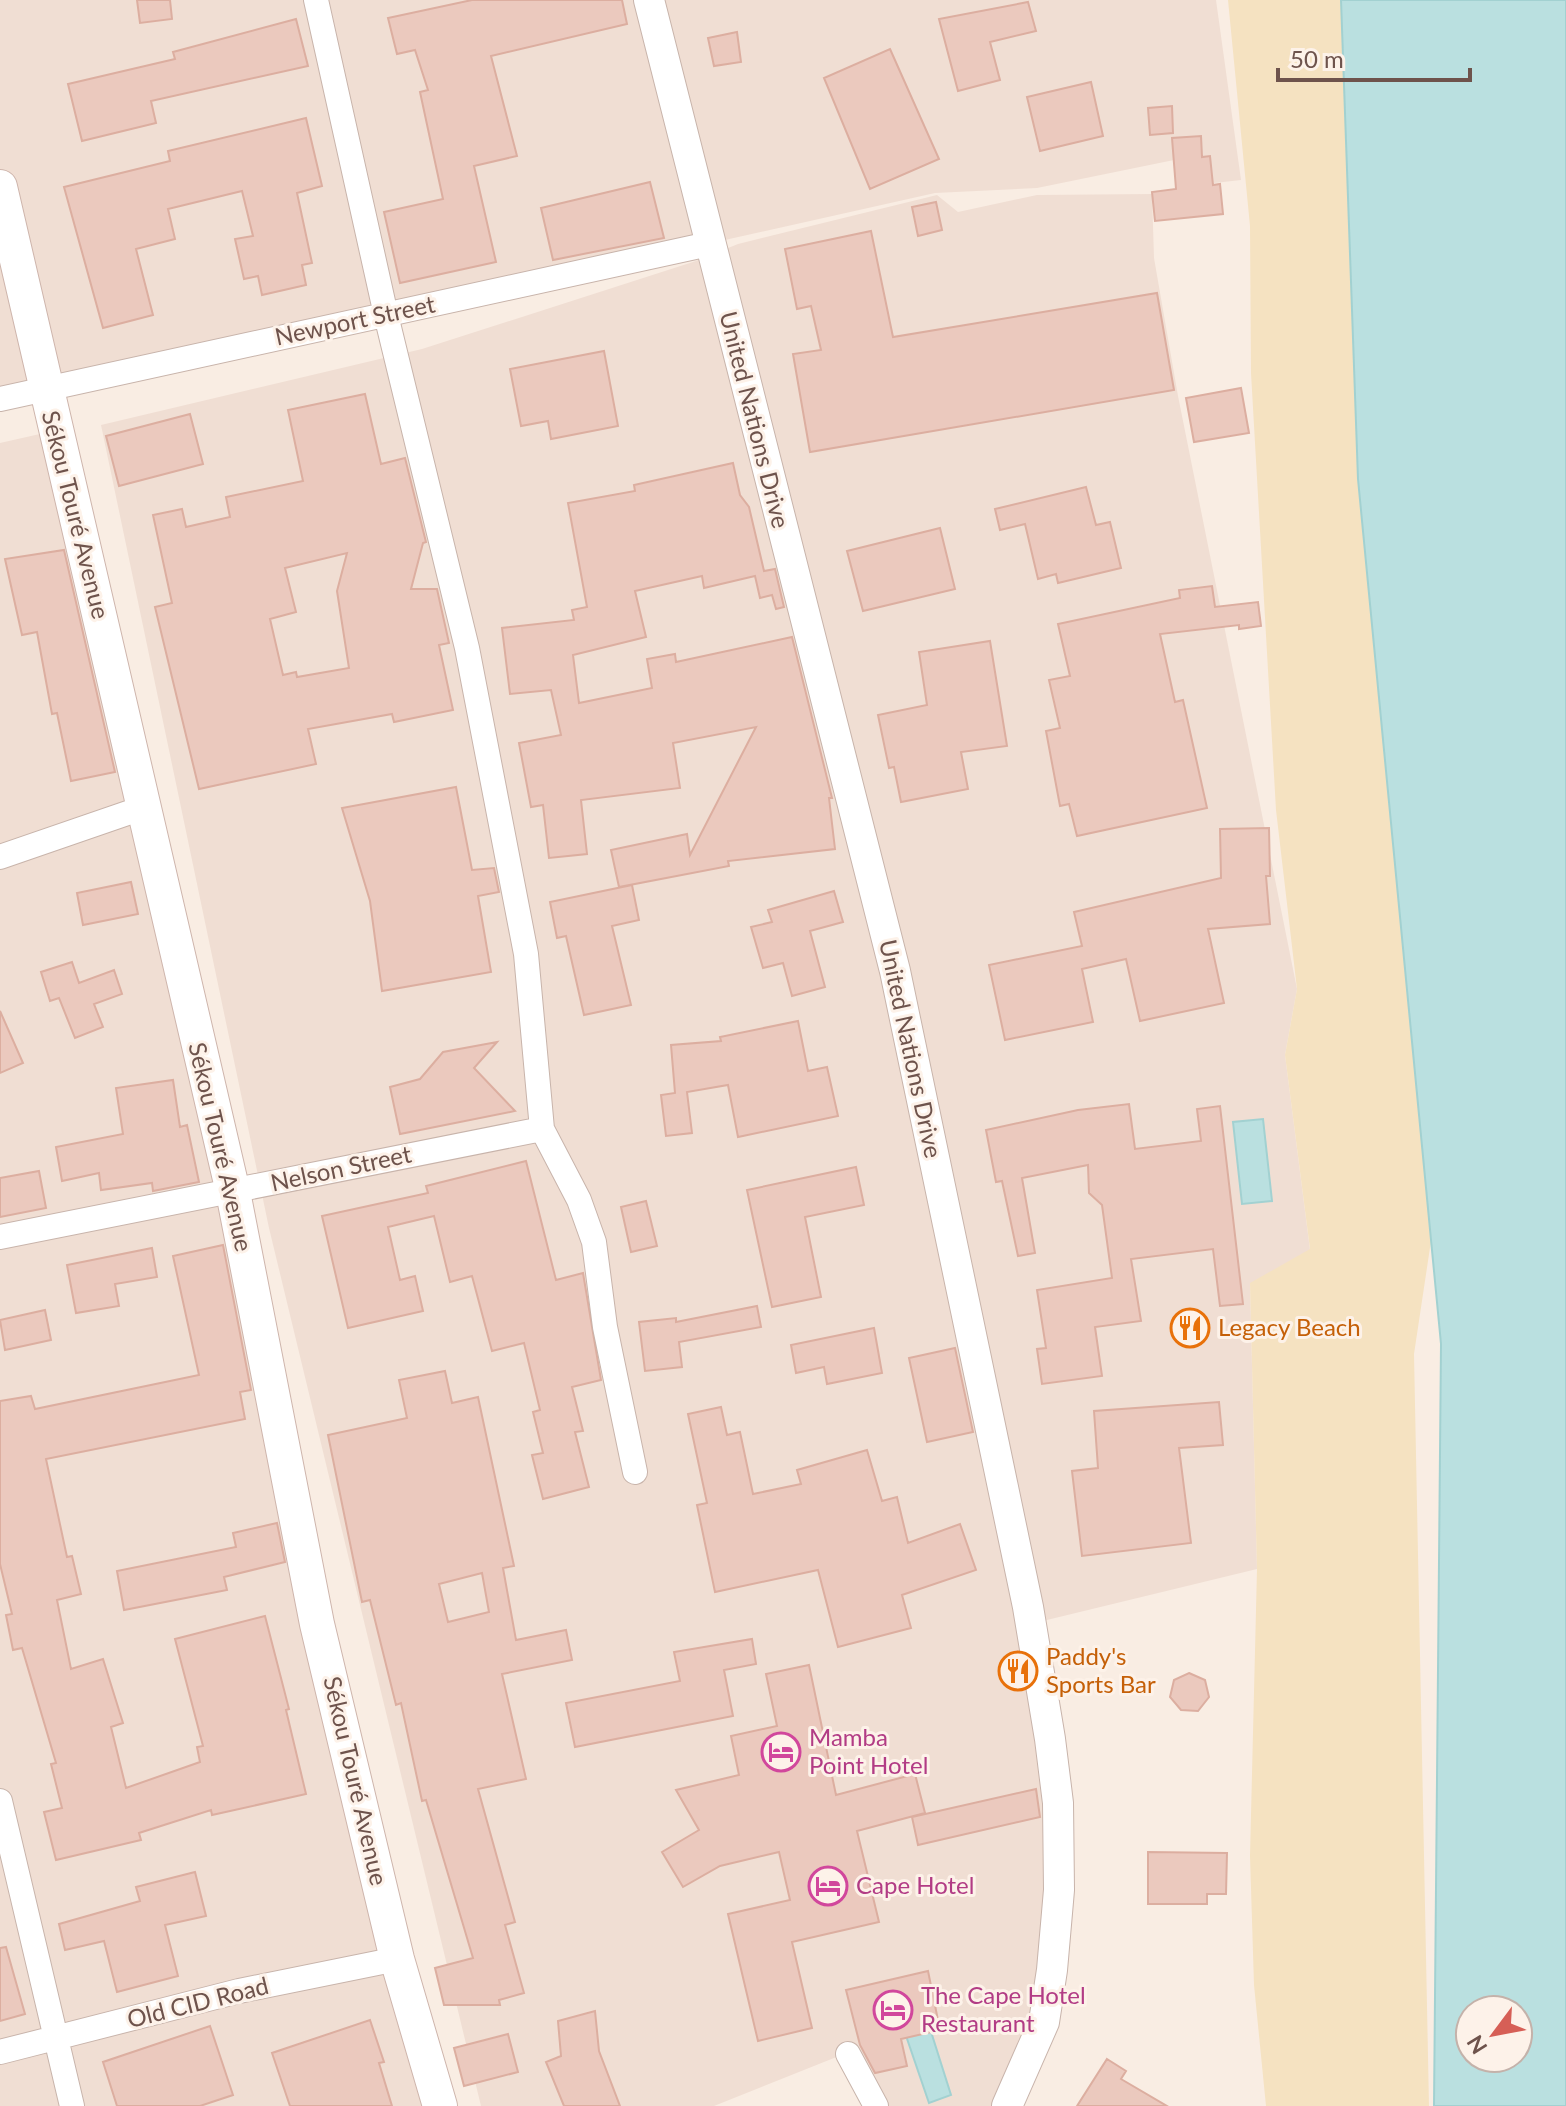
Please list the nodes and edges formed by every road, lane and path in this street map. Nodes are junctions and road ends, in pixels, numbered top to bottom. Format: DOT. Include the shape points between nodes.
graph roads {
  1 [pos="316,0"];
  2 [pos="649,0"];
  3 [pos="0,187"];
  4 [pos="709,244"];
  5 [pos="386,315"];
  6 [pos="45,389"];
  7 [pos="0,399"];
  8 [pos="145,807"];
  9 [pos="0,857"];
  10 [pos="542,1129"];
  11 [pos="233,1192"];
  12 [pos="0,1237"];
  13 [pos="635,1472"];
  14 [pos="0,1801"];
  15 [pos="397,1959"];
  16 [pos="55,2039"];
  17 [pos="0,2052"];
  18 [pos="848,2054"];
  19 [pos="72,2106"];
  20 [pos="440,2106"];
  21 [pos="876,2106"];
  22 [pos="1007,2106"];
  1 -- 5 [label="street"];
  2 -- 4 [label="street, United Nations Drive"];
  3 -- 6 [label="main road, Sékou Touré Avenue"];
  4 -- 5 [label="street, Newport Street"];
  4 -- 22 [label="street, United Nations Drive" via="895,971 1028,1607 1050,1739 1058,1803 1059,1890 1052,1970 1044,2022"];
  5 -- 6 [label="street, Newport Street"];
  5 -- 10 [label="street" via="467,648 526,954"];
  6 -- 7 [label="street, Newport Street"];
  6 -- 8 [label="main road, Sékou Touré Avenue"];
  8 -- 9 [label="street"];
  8 -- 11 [label="main road, Sékou Touré Avenue"];
  10 -- 11 [label="street, Nelson Street"];
  10 -- 13 [label="street" via="594,1242 605,1327"];
  11 -- 12 [label="street, Nelson Street"];
  11 -- 15 [label="main road, Sékou Touré Avenue" via="317,1624"];
  14 -- 16 [label="street"];
  15 -- 16 [label="street, Old CID Road" via="239,1991"];
  15 -- 20 [label="main road, Sékou Touré Avenue"];
  16 -- 17 [label="street, Old CID Road"];
  16 -- 19 [label="street"];
  18 -- 21 [label="street"];
}
